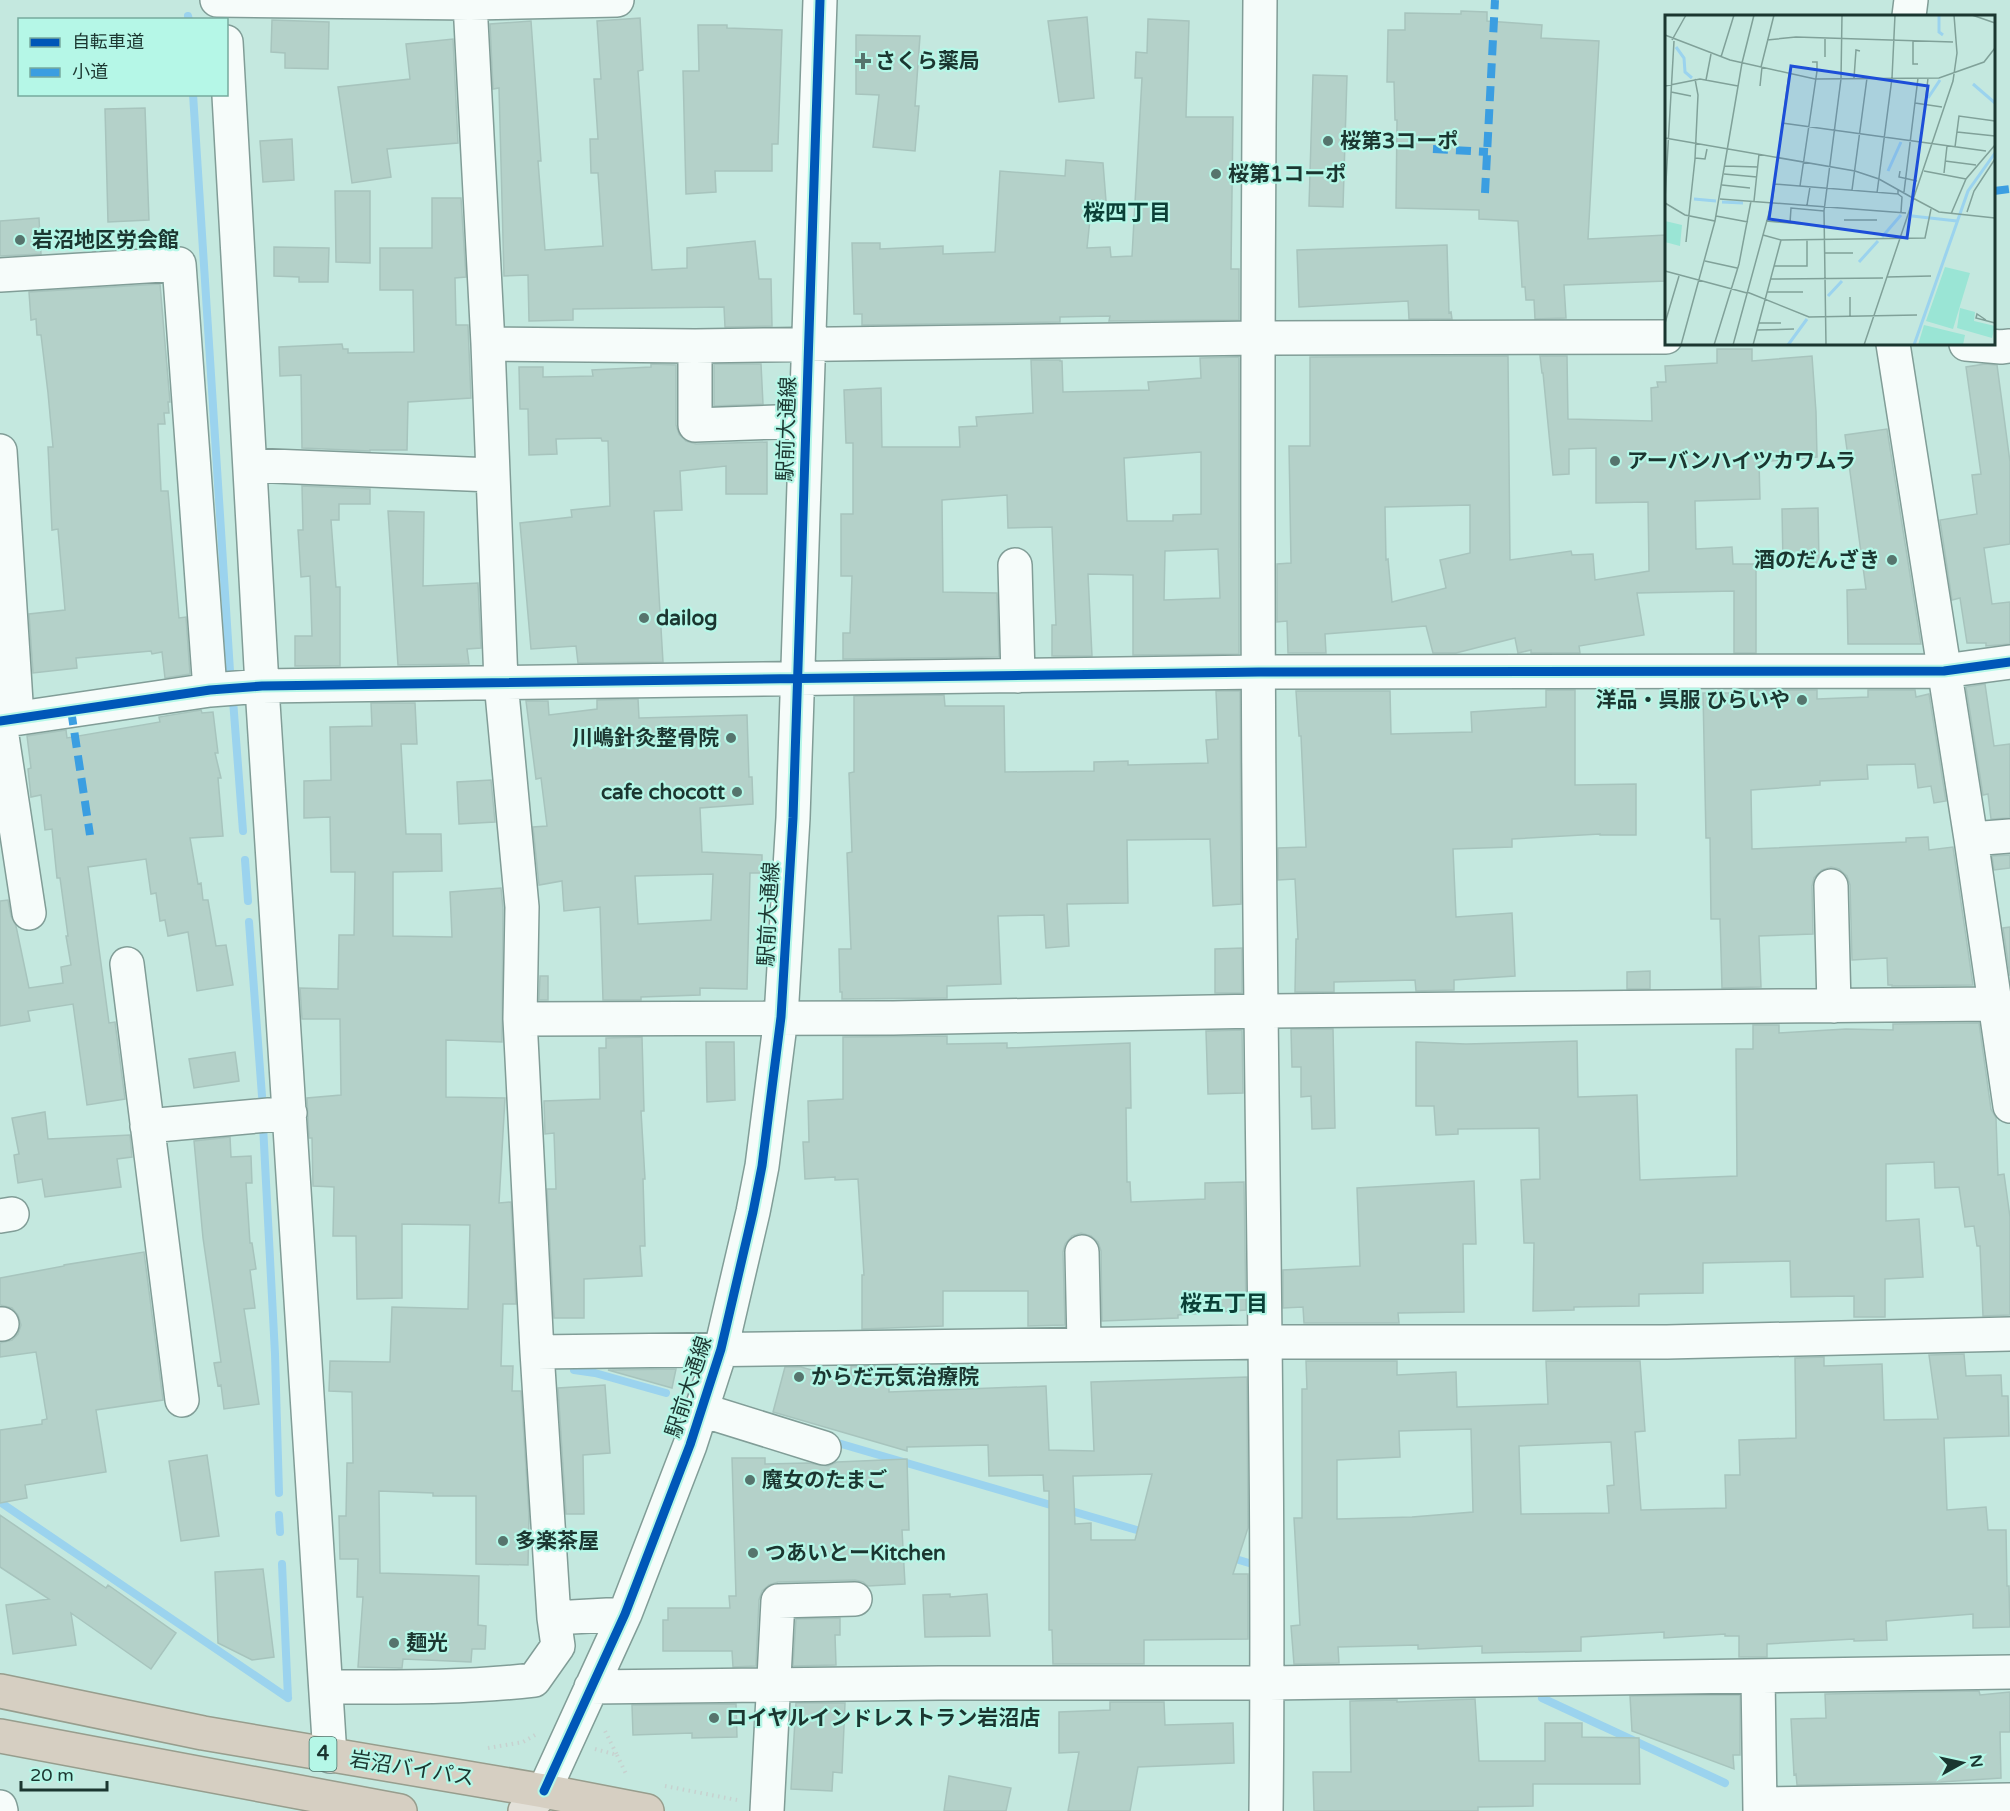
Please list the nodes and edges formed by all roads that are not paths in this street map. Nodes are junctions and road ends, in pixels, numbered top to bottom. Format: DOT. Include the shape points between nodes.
graph roads {
  1 [pos="217,0"];
  2 [pos="223,0"];
  3 [pos="617,0"];
  4 [pos="820,0"];
  5 [pos="1260,0"];
  6 [pos="1911,0"];
  7 [pos="315,1"];
  8 [pos="542,1"];
  9 [pos="470,3"];
  10 [pos="1909,15"];
  11 [pos="225,18"];
  12 [pos="228,77"];
  13 [pos="0,275"];
  14 [pos="1665,337"];
  15 [pos="1257,338"];
  16 [pos="488,344"];
  17 [pos="809,344"];
  18 [pos="1893,345"];
  19 [pos="1978,345"];
  20 [pos="695,346"];
  21 [pos="2010,346"];
  22 [pos="805,421"];
  23 [pos="0,452"];
  24 [pos="250,465"];
  25 [pos="492,475"];
  26 [pos="1015,565"];
  27 [pos="2010,662"];
  28 [pos="1944,671"];
  29 [pos="1259,672"];
  30 [pos="1018,676"];
  31 [pos="797,680"];
  32 [pos="501,682"];
  33 [pos="262,686"];
  34 [pos="210,690"];
  35 [pos="6,721"];
  36 [pos="2010,836"];
  37 [pos="1971,839"];
  38 [pos="1831,886"];
  39 [pos="28,913"];
  40 [pos="127,964"];
  41 [pos="1995,1004"];
  42 [pos="1834,1006"];
  43 [pos="1261,1011"];
  44 [pos="781,1017"];
  45 [pos="520,1019"];
  46 [pos="2010,1106"];
  47 [pos="290,1113"];
  48 [pos="147,1126"];
  49 [pos="1082,1252"];
  50 [pos="2010,1334"];
  51 [pos="1266,1342"];
  52 [pos="1084,1344"];
  53 [pos="721,1349"];
  54 [pos="537,1352"];
  55 [pos="182,1400"];
  56 [pos="702,1410"];
  57 [pos="824,1448"];
  58 [pos="855,1599"];
  59 [pos="625,1614"];
  60 [pos="554,1618"];
  61 [pos="2010,1672"];
  62 [pos="1758,1676"];
  63 [pos="1267,1683"];
  64 [pos="775,1684"];
  65 [pos="326,1687"];
  66 [pos="591,1687"];
  67 [pos="0,1691"];
  68 [pos="0,1736"];
  69 [pos="330,1756"];
  70 [pos="655,1798"];
  71 [pos="2010,1800"];
  72 [pos="537,1804"];
  73 [pos="1760,1807"];
  74 [pos="767,1808"];
  75 [pos="400,1811"];
  76 [pos="1266,1811"];
  1 -- 2 [label="street"];
  2 -- 7 [label="street"];
  2 -- 11 [label="street"];
  3 -- 8 [label="street"];
  4 -- 17 [label="street, 駅前大通線"];
  5 -- 15 [label="street"];
  6 -- 10 [label="street"];
  7 -- 9 [label="street"];
  8 -- 9 [label="street"];
  9 -- 16 [label="street"];
  12 -- 24 [label="street"];
  13 -- 34 [label="street" via="179,264"];
  14 -- 15 [label="street"];
  15 -- 17 [label="street"];
  15 -- 29 [label="street"];
  16 -- 20 [label="street"];
  16 -- 25 [label="street"];
  17 -- 20 [label="street"];
  17 -- 22 [label="street, 駅前大通線"];
  18 -- 28 [label="street"];
  19 -- 21 [label="street"];
  20 -- 22 [label="street" via="695,425"];
  22 -- 31 [label="street, 駅前大通線"];
  23 -- 35 [label="street"];
  24 -- 25 [label="street"];
  24 -- 33 [label="street"];
  25 -- 32 [label="street"];
  26 -- 30 [label="street"];
  27 -- 28 [label="street"];
  28 -- 29 [label="street"];
  28 -- 37 [label="street"];
  29 -- 30 [label="street"];
  29 -- 43 [label="street"];
  30 -- 31 [label="street"];
  31 -- 32 [label="street"];
  31 -- 44 [label="street, 駅前大通線"];
  32 -- 33 [label="street"];
  32 -- 45 [label="street" via="522,907"];
  33 -- 34 [label="street"];
  33 -- 47 [label="street"];
  34 -- 35 [label="street"];
  35 -- 39 [label="street"];
  36 -- 37 [label="street"];
  37 -- 41 [label="street"];
  38 -- 42 [label="street"];
  40 -- 48 [label="street"];
  41 -- 42 [label="street"];
  41 -- 46 [label="street"];
  42 -- 43 [label="street"];
  43 -- 44 [label="street"];
  43 -- 51 [label="street"];
  44 -- 45 [label="street"];
  44 -- 53 [label="street, 駅前大通線" via="753,1212"];
  45 -- 54 [label="street"];
  47 -- 48 [label="street"];
  47 -- 65 [label="street"];
  48 -- 55 [label="street"];
  49 -- 52 [label="street"];
  50 -- 51 [label="street" via="1667,1342"];
  51 -- 52 [label="street"];
  51 -- 63 [label="street"];
  52 -- 53 [label="street"];
  53 -- 54 [label="street"];
  53 -- 56 [label="street, 駅前大通線"];
  54 -- 60 [label="street"];
  56 -- 57 [label="street"];
  56 -- 59 [label="street, 駅前大通線"];
  58 -- 64 [label="street" via="778,1601"];
  59 -- 60 [label="street"];
  59 -- 66 [label="street, 駅前大通線"];
  60 -- 65 [label="street" via="558,1646 534,1680 434,1688"];
  61 -- 62 [label="street"];
  62 -- 63 [label="street"];
  62 -- 73 [label="street"];
  63 -- 64 [label="street"];
  63 -- 76 [label="street"];
  64 -- 66 [label="street"];
  64 -- 74 [label="street"];
  65 -- 69 [label="street"];
  66 -- 72 [label="street, 駅前大通線"];
  67 -- 69 [label="highway, 岩沼バイパス / 4"];
  68 -- 75 [label="highway, 岩沼バイパス / 4"];
  69 -- 72 [label="highway, 岩沼バイパス / 4"];
  70 -- 72 [label="highway, 岩沼バイパス / 4"];
  71 -- 73 [label="street"];
}
